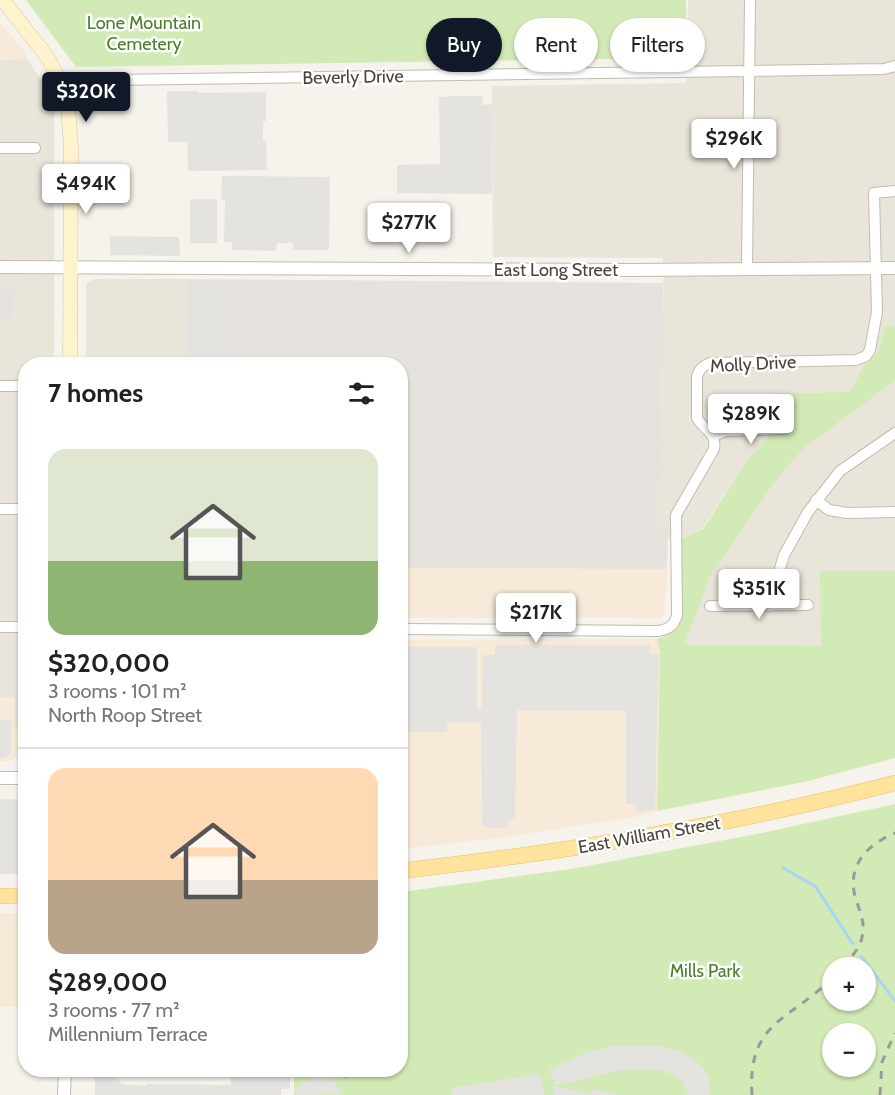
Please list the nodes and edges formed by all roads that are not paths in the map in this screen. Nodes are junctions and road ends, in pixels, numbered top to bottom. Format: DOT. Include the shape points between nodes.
graph roads {
  1 [pos="3,0"];
  2 [pos="750,0"];
  3 [pos="895,66"];
  4 [pos="750,72"];
  5 [pos="63,88"];
  6 [pos="0,148"];
  7 [pos="34,148"];
  8 [pos="895,191"];
  9 [pos="0,267"];
  10 [pos="70,267"];
  11 [pos="876,268"];
  12 [pos="895,268"];
  13 [pos="747,269"];
  14 [pos="70,357"];
  15 [pos="0,386"];
  16 [pos="18,386"];
  17 [pos="784,429"];
  18 [pos="895,433"];
  19 [pos="713,436"];
  20 [pos="816,500"];
  21 [pos="0,508"];
  22 [pos="18,509"];
  23 [pos="895,512"];
  24 [pos="808,605"];
  25 [pos="710,606"];
  26 [pos="769,606"];
  27 [pos="0,627"];
  28 [pos="18,627"];
  29 [pos="408,629"];
  30 [pos="0,778"];
  31 [pos="18,778"];
  32 [pos="895,783"];
  33 [pos="408,870"];
  34 [pos="0,896"];
  35 [pos="18,896"];
  36 [pos="65,1077"];
  37 [pos="64,1095"];
  1 -- 5 [label="main road" via="48,58"];
  2 -- 4 [label="street"];
  3 -- 4 [label="street, Beverly Drive"];
  4 -- 5 [label="street, Beverly Drive" via="110,80 76,82"];
  4 -- 13 [label="street"];
  5 -- 10 [label="main road" via="71,147"];
  6 -- 7 [label="street"];
  8 -- 11 [label="street, Molly Drive" via="874,193"];
  9 -- 10 [label="street, East Long Street"];
  10 -- 13 [label="street, East Long Street"];
  10 -- 14 [label="main road"];
  11 -- 12 [label="street, East Long Street"];
  11 -- 13 [label="street, East Long Street"];
  11 -- 19 [label="street, Molly Drive" via="877,312 870,350 861,359 710,363 699,370 697,418"];
  15 -- 16 [label="street"];
  17 -- 19 [label="street" via="726,431"];
  18 -- 20 [label="street" via="840,471"];
  19 -- 29 [label="street" via="714,449 676,515 677,615 669,629"];
  20 -- 23 [label="street" via="829,510 847,513"];
  20 -- 26 [label="street" via="784,555"];
  21 -- 22 [label="street"];
  24 -- 26 [label="street"];
  25 -- 26 [label="street"];
  27 -- 28 [label="street"];
  30 -- 31 [label="street"];
  32 -- 33 [label="main road, East William Street" via="648,837"];
  34 -- 35 [label="main road"];
  36 -- 37 [label="street"];
}
